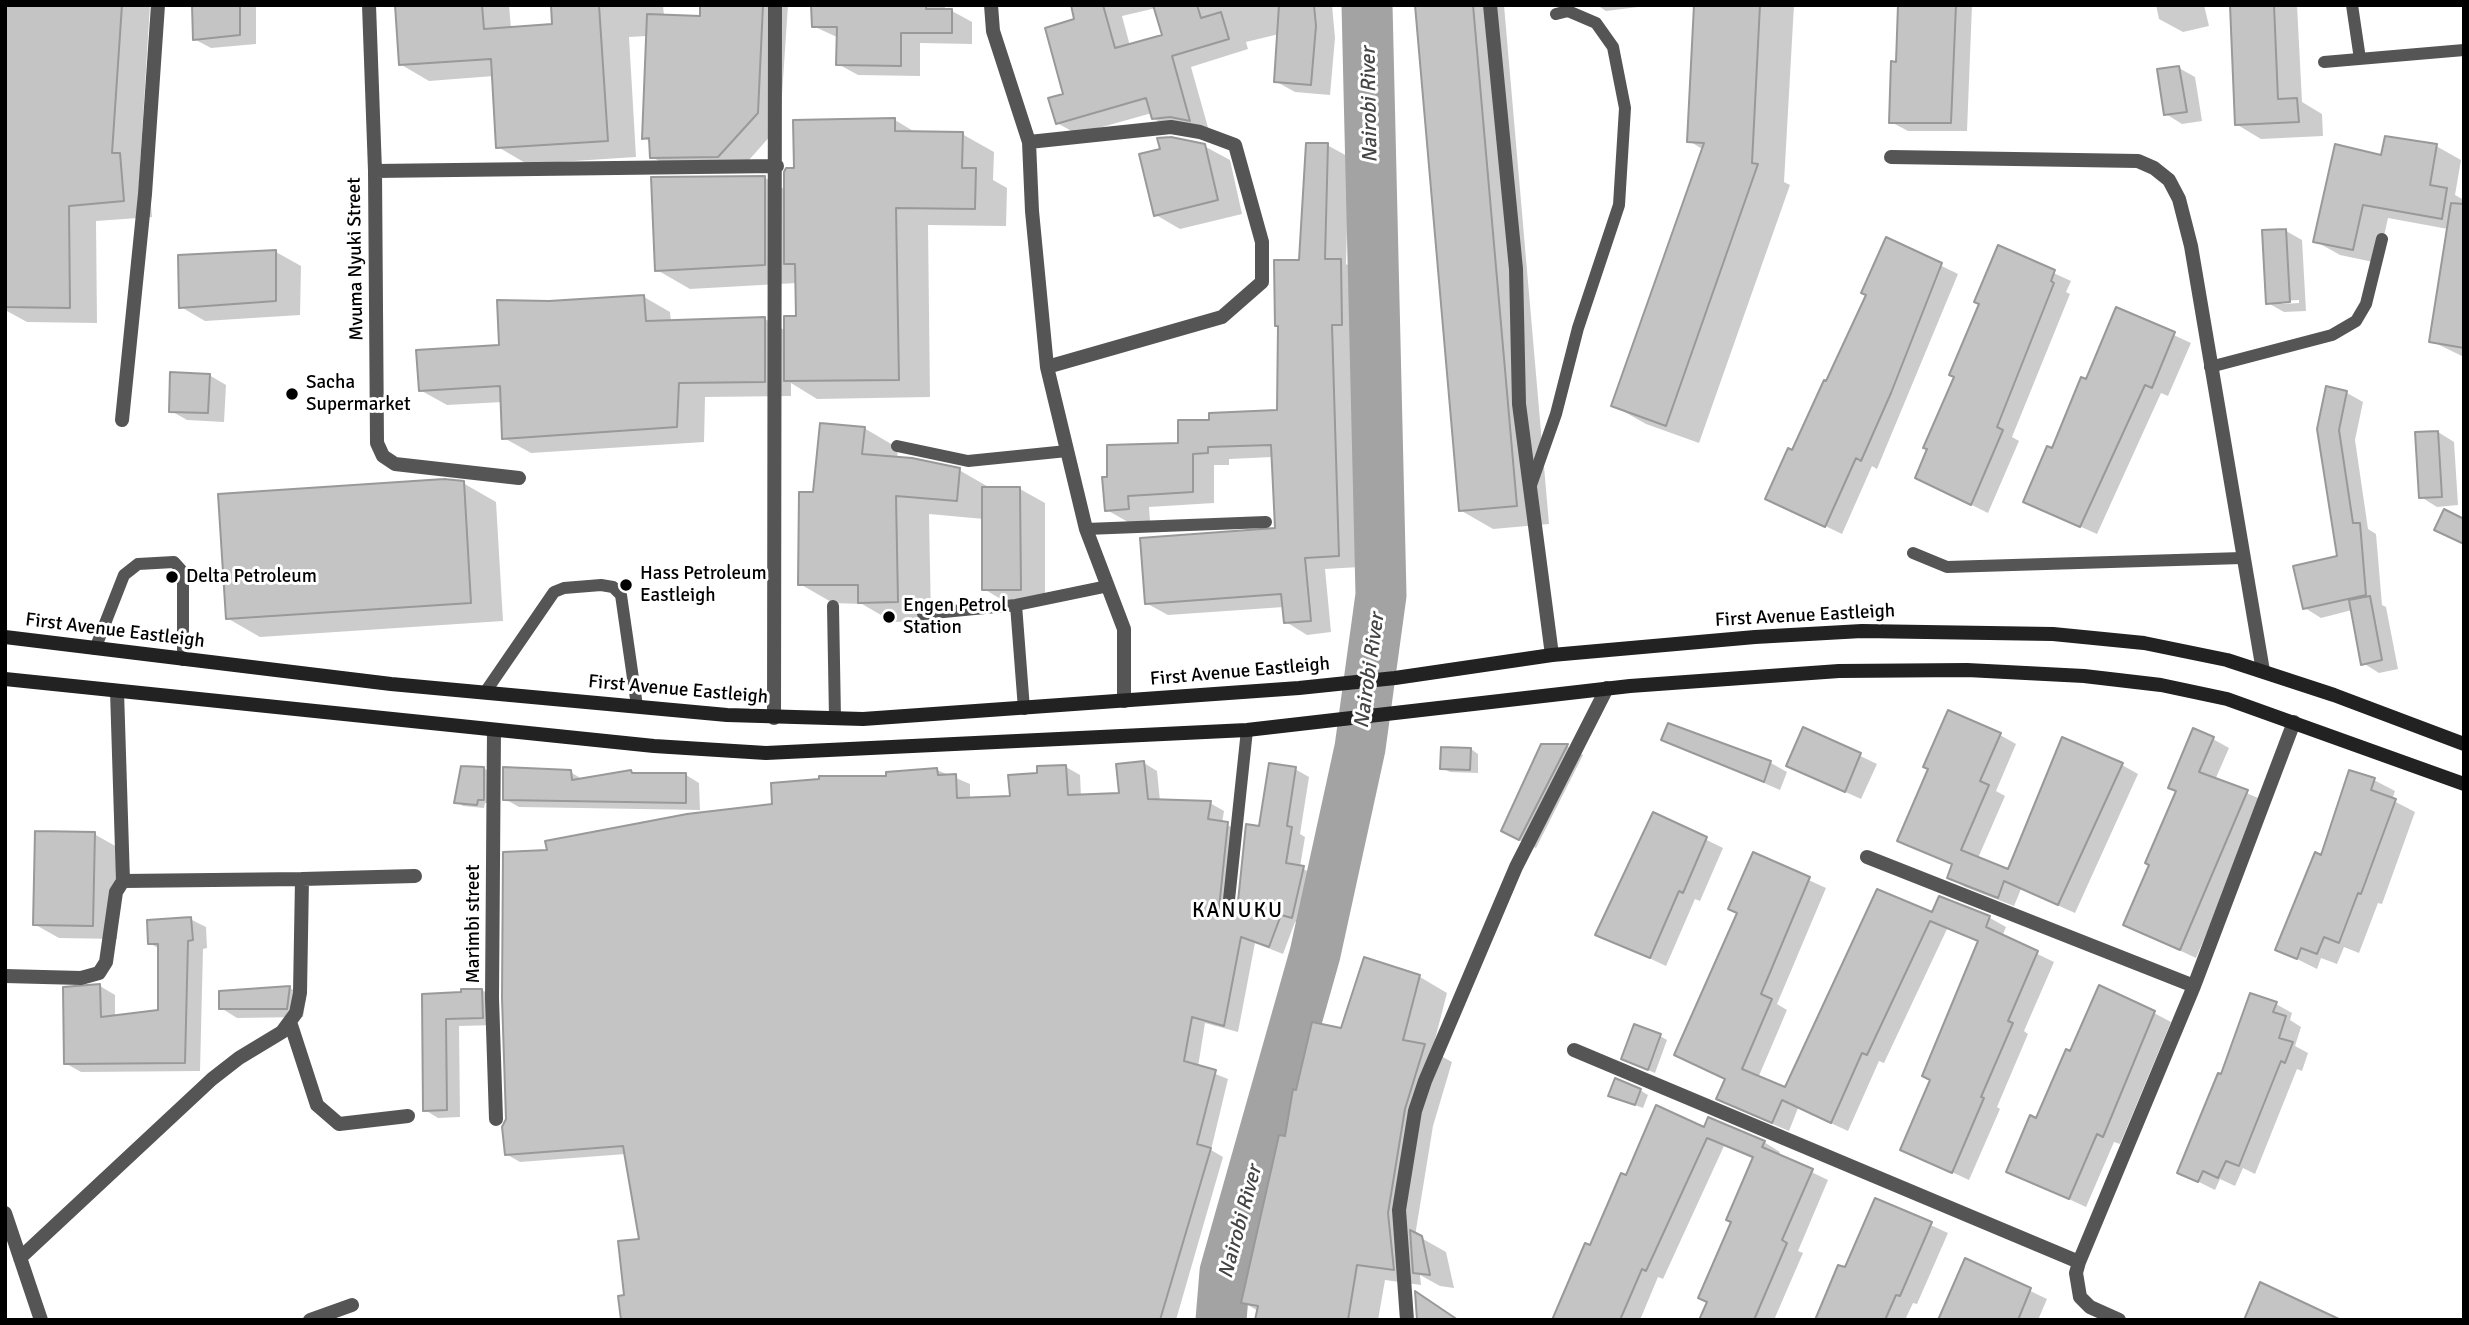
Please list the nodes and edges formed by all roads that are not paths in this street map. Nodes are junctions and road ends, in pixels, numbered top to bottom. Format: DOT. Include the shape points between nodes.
graph roads {
  1 [pos="158,5"];
  2 [pos="369,5"];
  3 [pos="775,5"];
  4 [pos="991,5"];
  5 [pos="1490,5"];
  6 [pos="2353,5"];
  7 [pos="1556,14"];
  8 [pos="2464,50"];
  9 [pos="2360,59"];
  10 [pos="2324,62"];
  11 [pos="1029,142"];
  12 [pos="1891,157"];
  13 [pos="777,166"];
  14 [pos="375,171"];
  15 [pos="2382,239"];
  16 [pos="1048,367"];
  17 [pos="2210,367"];
  18 [pos="122,420"];
  19 [pos="897,446"];
  20 [pos="1067,451"];
  21 [pos="519,478"];
  22 [pos="1530,486"];
  23 [pos="1266,522"];
  24 [pos="1086,529"];
  25 [pos="1913,553"];
  26 [pos="2242,558"];
  27 [pos="1108,586"];
  28 [pos="1016,605"];
  29 [pos="832,606"];
  30 [pos="923,614"];
  31 [pos="5,637"];
  32 [pos="95,649"];
  33 [pos="1552,655"];
  34 [pos="183,660"];
  35 [pos="2263,671"];
  36 [pos="5,679"];
  37 [pos="1607,688"];
  38 [pos="117,691"];
  39 [pos="486,691"];
  40 [pos="1124,701"];
  41 [pos="637,706"];
  42 [pos="1024,709"];
  43 [pos="774,718"];
  44 [pos="835,718"];
  45 [pos="2294,722"];
  46 [pos="494,730"];
  47 [pos="1247,730"];
  48 [pos="2464,744"];
  49 [pos="2464,784"];
  50 [pos="1867,857"];
  51 [pos="415,876"];
  52 [pos="302,879"];
  53 [pos="123,881"];
  54 [pos="1228,909"];
  55 [pos="5,975"];
  56 [pos="2194,986"];
  57 [pos="290,1022"];
  58 [pos="1574,1050"];
  59 [pos="408,1116"];
  60 [pos="496,1119"];
  61 [pos="5,1213"];
  62 [pos="20,1258"];
  63 [pos="2079,1262"];
  64 [pos="352,1305"];
  65 [pos="41,1320"];
  66 [pos="310,1320"];
  67 [pos="1407,1320"];
  68 [pos="2119,1320"];
  1 -- 18 [label="street"];
  2 -- 14 [label="street, Mvuma Nyuki Street"];
  3 -- 13 [label="street"];
  4 -- 11 [label="street" via="993,31"];
  5 -- 22 [label="street" via="1516,269 1519,404"];
  6 -- 9 [label="lane"];
  7 -- 22 [label="lane" via="1569,11 1596,23 1613,47 1625,108 1619,205"];
  8 -- 9 [label="lane"];
  9 -- 10 [label="lane"];
  11 -- 16 [label="street"];
  11 -- 16 [label="street" via="1171,127 1235,145 1262,242 1262,282 1222,317"];
  12 -- 17 [label="street" via="2138,161 2154,168 2169,180 2186,220"];
  13 -- 14 [label="street"];
  13 -- 43 [label="street"];
  14 -- 21 [label="street, Mvuma Nyuki Street" via="377,443 383,456 395,464 417,468"];
  15 -- 17 [label="lane" via="2366,304 2356,321 2332,335"];
  16 -- 20 [label="street"];
  17 -- 26 [label="street"];
  19 -- 20 [label="lane" via="968,461"];
  20 -- 24 [label="street"];
  22 -- 33 [label="street"];
  23 -- 24 [label="lane"];
  24 -- 27 [label="street"];
  25 -- 26 [label="lane" via="1947,567"];
  26 -- 35 [label="street"];
  27 -- 28 [label="lane"];
  27 -- 40 [label="street" via="1124,629"];
  28 -- 30 [label="lane"];
  28 -- 42 [label="lane"];
  29 -- 44 [label="lane"];
  31 -- 32 [label="main road, First Avenue Eastleigh"];
  32 -- 34 [label="main road, First Avenue Eastleigh"];
  32 -- 34 [label="lane" via="124,575 138,564 174,562 183,572"];
  33 -- 35 [label="main road, First Avenue Eastleigh" via="1755,636 1950,630 2144,643"];
  33 -- 40 [label="main road, First Avenue Eastleigh" via="1395,678"];
  34 -- 39 [label="main road, First Avenue Eastleigh"];
  35 -- 48 [label="main road, First Avenue Eastleigh"];
  36 -- 38 [label="main road"];
  37 -- 45 [label="main road" via="1839,671 1967,670 2161,685 2227,699"];
  37 -- 47 [label="main road"];
  37 -- 67 [label="street" via="1516,867 1415,1111 1399,1210"];
  38 -- 46 [label="main road"];
  38 -- 53 [label="street"];
  39 -- 41 [label="main road, First Avenue Eastleigh"];
  39 -- 41 [label="lane" via="554,592 601,585 613,587 621,595"];
  40 -- 42 [label="main road, First Avenue Eastleigh"];
  41 -- 43 [label="main road, First Avenue Eastleigh"];
  42 -- 44 [label="main road, First Avenue Eastleigh"];
  43 -- 44 [label="main road, First Avenue Eastleigh"];
  45 -- 49 [label="main road"];
  45 -- 56 [label="street"];
  46 -- 47 [label="main road" via="766,753"];
  46 -- 60 [label="street, Marimbi street"];
  47 -- 54 [label="lane"];
  50 -- 56 [label="street"];
  51 -- 52 [label="street"];
  52 -- 53 [label="street"];
  52 -- 57 [label="street" via="300,993"];
  53 -- 55 [label="street" via="116,892 106,962 99,973 81,978"];
  56 -- 63 [label="street"];
  57 -- 59 [label="street" via="317,1105 339,1124"];
  57 -- 62 [label="street" via="212,1079"];
  58 -- 63 [label="street"];
  61 -- 62 [label="street"];
  62 -- 65 [label="street"];
  63 -- 68 [label="street" via="2080,1297 2090,1307"];
  64 -- 66 [label="street"];
}
